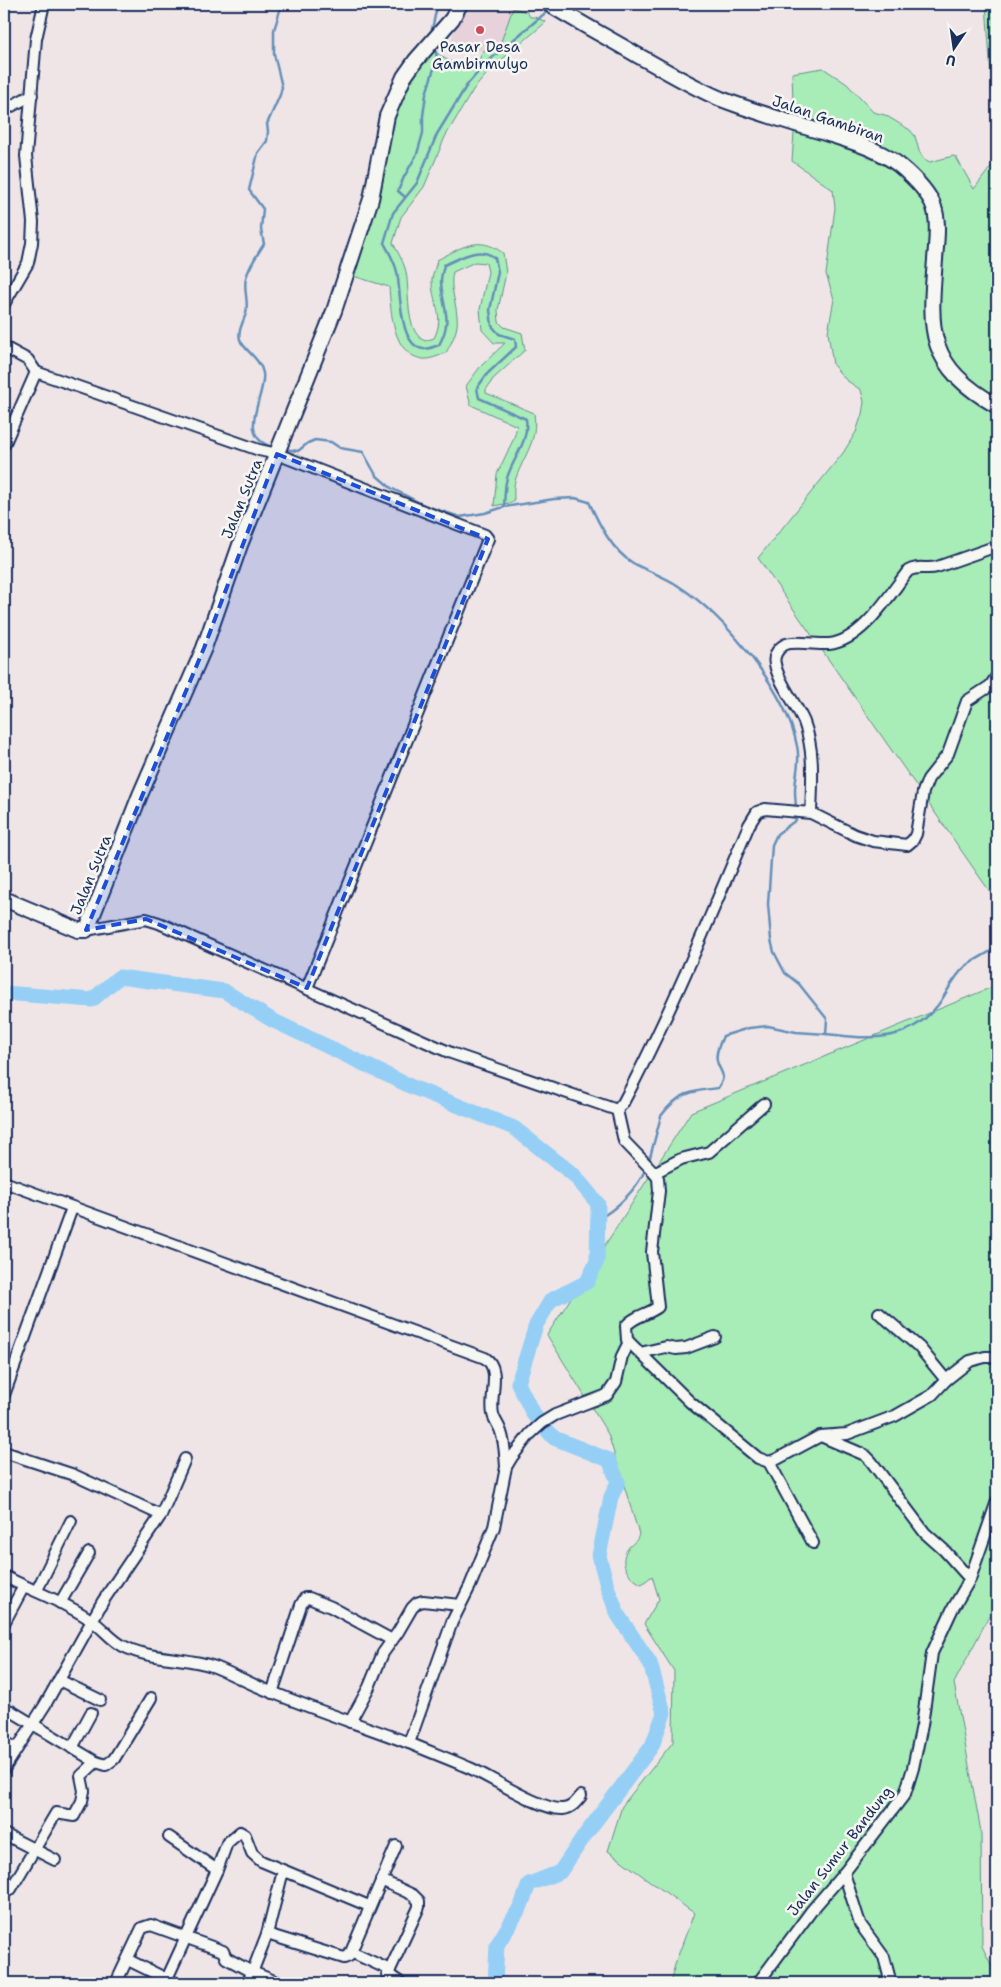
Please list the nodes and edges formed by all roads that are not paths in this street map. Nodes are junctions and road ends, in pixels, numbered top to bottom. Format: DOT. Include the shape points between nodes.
graph roads {
  1 [pos="44,4"];
  2 [pos="460,4"];
  3 [pos="554,7"];
  4 [pos="32,95"];
  5 [pos="4,110"];
  6 [pos="4,304"];
  7 [pos="4,347"];
  8 [pos="36,372"];
  9 [pos="997,406"];
  10 [pos="4,445"];
  11 [pos="278,450"];
  12 [pos="997,546"];
  13 [pos="997,676"];
  14 [pos="801,812"];
  15 [pos="4,899"];
  16 [pos="86,930"];
  17 [pos="307,988"];
  18 [pos="764,1104"];
  19 [pos="617,1110"];
  20 [pos="650,1168"];
  21 [pos="4,1182"];
  22 [pos="72,1208"];
  23 [pos="879,1313"];
  24 [pos="715,1337"];
  25 [pos="629,1342"];
  26 [pos="640,1353"];
  27 [pos="997,1357"];
  28 [pos="946,1380"];
  29 [pos="4,1395"];
  30 [pos="820,1436"];
  31 [pos="4,1452"];
  32 [pos="185,1459"];
  33 [pos="769,1462"];
  34 [pos="506,1467"];
  35 [pos="997,1502"];
  36 [pos="161,1515"];
  37 [pos="71,1521"];
  38 [pos="813,1543"];
  39 [pos="89,1553"];
  40 [pos="4,1576"];
  41 [pos="970,1579"];
  42 [pos="24,1586"];
  43 [pos="37,1590"];
  44 [pos="60,1603"];
  45 [pos="460,1605"];
  46 [pos="92,1620"];
  47 [pos="4,1623"];
  48 [pos="392,1640"];
  49 [pos="58,1680"];
  50 [pos="272,1693"];
  51 [pos="151,1698"];
  52 [pos="100,1700"];
  53 [pos="4,1712"];
  54 [pos="91,1713"];
  55 [pos="350,1722"];
  56 [pos="32,1724"];
  57 [pos="4,1742"];
  58 [pos="409,1743"];
  59 [pos="16,1748"];
  60 [pos="72,1748"];
  61 [pos="96,1762"];
  62 [pos="4,1769"];
  63 [pos="581,1796"];
  64 [pos="4,1834"];
  65 [pos="169,1837"];
  66 [pos="396,1846"];
  67 [pos="33,1850"];
  68 [pos="55,1860"];
  69 [pos="217,1870"];
  70 [pos="283,1871"];
  71 [pos="844,1873"];
  72 [pos="380,1880"];
  73 [pos="11,1889"];
  74 [pos="369,1906"];
  75 [pos="267,1934"];
  76 [pos="186,1938"];
  77 [pos="351,1952"];
  78 [pos="128,1960"];
  79 [pos="390,1970"];
  80 [pos="252,1972"];
  81 [pos="169,1982"];
  82 [pos="116,1983"];
  83 [pos="248,1983"];
  84 [pos="279,1983"];
  85 [pos="400,1983"];
  86 [pos="758,1983"];
  87 [pos="891,1983"];
  1 -- 4 [label="street" via="38,28"];
  2 -- 11 [label="street, Jalan Sutra" via="452,19 404,77 387,116 367,213 334,311"];
  3 -- 9 [label="street, Jalan Gambiran" via="693,86 742,107 858,145 891,159 907,172 935,209 937,236 931,307 939,351 955,374"];
  4 -- 5 [label="street"];
  4 -- 6 [label="street" via="26,156 33,222 30,256"];
  7 -- 8 [label="street" via="28,360"];
  8 -- 10 [label="street"];
  8 -- 11 [label="street" via="259,450"];
  11 -- 16 [label="street, Jalan Sutra" via="204,648"];
  11 -- 17 [label="street" via="485,535 488,539"];
  12 -- 14 [label="street" via="930,569 912,568 869,621 843,640 825,644 789,644 778,650 775,666 804,722 810,743 812,773"];
  13 -- 14 [label="street" via="990,686 967,701 948,754 928,779 916,834 907,845 864,839"];
  14 -- 19 [label="street" via="765,809 757,812 649,1054"];
  15 -- 16 [label="street, Jalan Sutra" via="78,930"];
  16 -- 17 [label="street" via="146,919 159,922"];
  17 -- 19 [label="street" via="451,1053"];
  18 -- 20 [label="street" via="709,1152"];
  19 -- 20 [label="street" via="624,1141"];
  20 -- 25 [label="street" via="658,1178 659,1191 652,1252 658,1307 631,1319 625,1332"];
  21 -- 22 [label="street"];
  22 -- 29 [label="street"];
  22 -- 34 [label="street" via="485,1358 494,1369 492,1411 503,1438"];
  23 -- 28 [label="street" via="919,1347"];
  24 -- 26 [label="street" via="686,1348 666,1346"];
  25 -- 26 [label="street"];
  25 -- 34 [label="street" via="616,1382 607,1395 542,1423"];
  26 -- 33 [label="street" via="690,1402 758,1458"];
  27 -- 28 [label="street" via="985,1356 970,1361"];
  28 -- 30 [label="street" via="932,1395 895,1416 847,1434"];
  30 -- 33 [label="street"];
  30 -- 41 [label="street" via="865,1455 925,1533"];
  31 -- 36 [label="street" via="74,1475"];
  32 -- 36 [label="street"];
  33 -- 38 [label="street"];
  34 -- 45 [label="street" via="494,1527"];
  35 -- 41 [label="street, Jalan Sumur Bandung"];
  36 -- 46 [label="street"];
  37 -- 43 [label="street"];
  39 -- 44 [label="street"];
  40 -- 42 [label="street"];
  41 -- 71 [label="street, Jalan Sumur Bandung" via="932,1653 922,1725 905,1794"];
  42 -- 43 [label="street"];
  42 -- 47 [label="street"];
  43 -- 44 [label="street"];
  44 -- 46 [label="street"];
  45 -- 48 [label="street" via="417,1602"];
  45 -- 58 [label="street"];
  46 -- 49 [label="street"];
  46 -- 50 [label="street" via="124,1646 169,1659 201,1663"];
  48 -- 50 [label="street" via="331,1607 305,1598"];
  48 -- 55 [label="street"];
  49 -- 52 [label="street"];
  49 -- 56 [label="street"];
  50 -- 55 [label="street"];
  51 -- 61 [label="street" via="114,1760 106,1765"];
  53 -- 56 [label="street" via="8,1714 11,1711"];
  54 -- 60 [label="street"];
  55 -- 58 [label="street"];
  56 -- 59 [label="street"];
  56 -- 60 [label="street"];
  57 -- 59 [label="street"];
  58 -- 63 [label="street" via="554,1808 570,1808"];
  59 -- 62 [label="street"];
  60 -- 61 [label="street"];
  61 -- 67 [label="street" via="81,1776 84,1791 74,1816 56,1813"];
  64 -- 67 [label="street"];
  65 -- 69 [label="street"];
  66 -- 72 [label="street"];
  67 -- 68 [label="street"];
  67 -- 73 [label="street"];
  69 -- 70 [label="street" via="227,1843 240,1832 245,1835 254,1856"];
  69 -- 76 [label="street"];
  70 -- 74 [label="street"];
  70 -- 75 [label="street"];
  71 -- 86 [label="street, Jalan Sumur Bandung"];
  71 -- 87 [label="street" via="860,1924 884,1957"];
  72 -- 74 [label="street"];
  72 -- 79 [label="street" via="413,1894 419,1901"];
  74 -- 77 [label="street"];
  75 -- 77 [label="street" via="344,1958"];
  75 -- 80 [label="street"];
  76 -- 78 [label="street" via="146,1926 142,1928"];
  76 -- 80 [label="street" via="222,1952 226,1958"];
  76 -- 81 [label="street"];
  77 -- 79 [label="street"];
  78 -- 81 [label="street"];
  78 -- 82 [label="street"];
  79 -- 85 [label="street" via="389,1976"];
  80 -- 83 [label="street"];
  80 -- 84 [label="street"];
}
